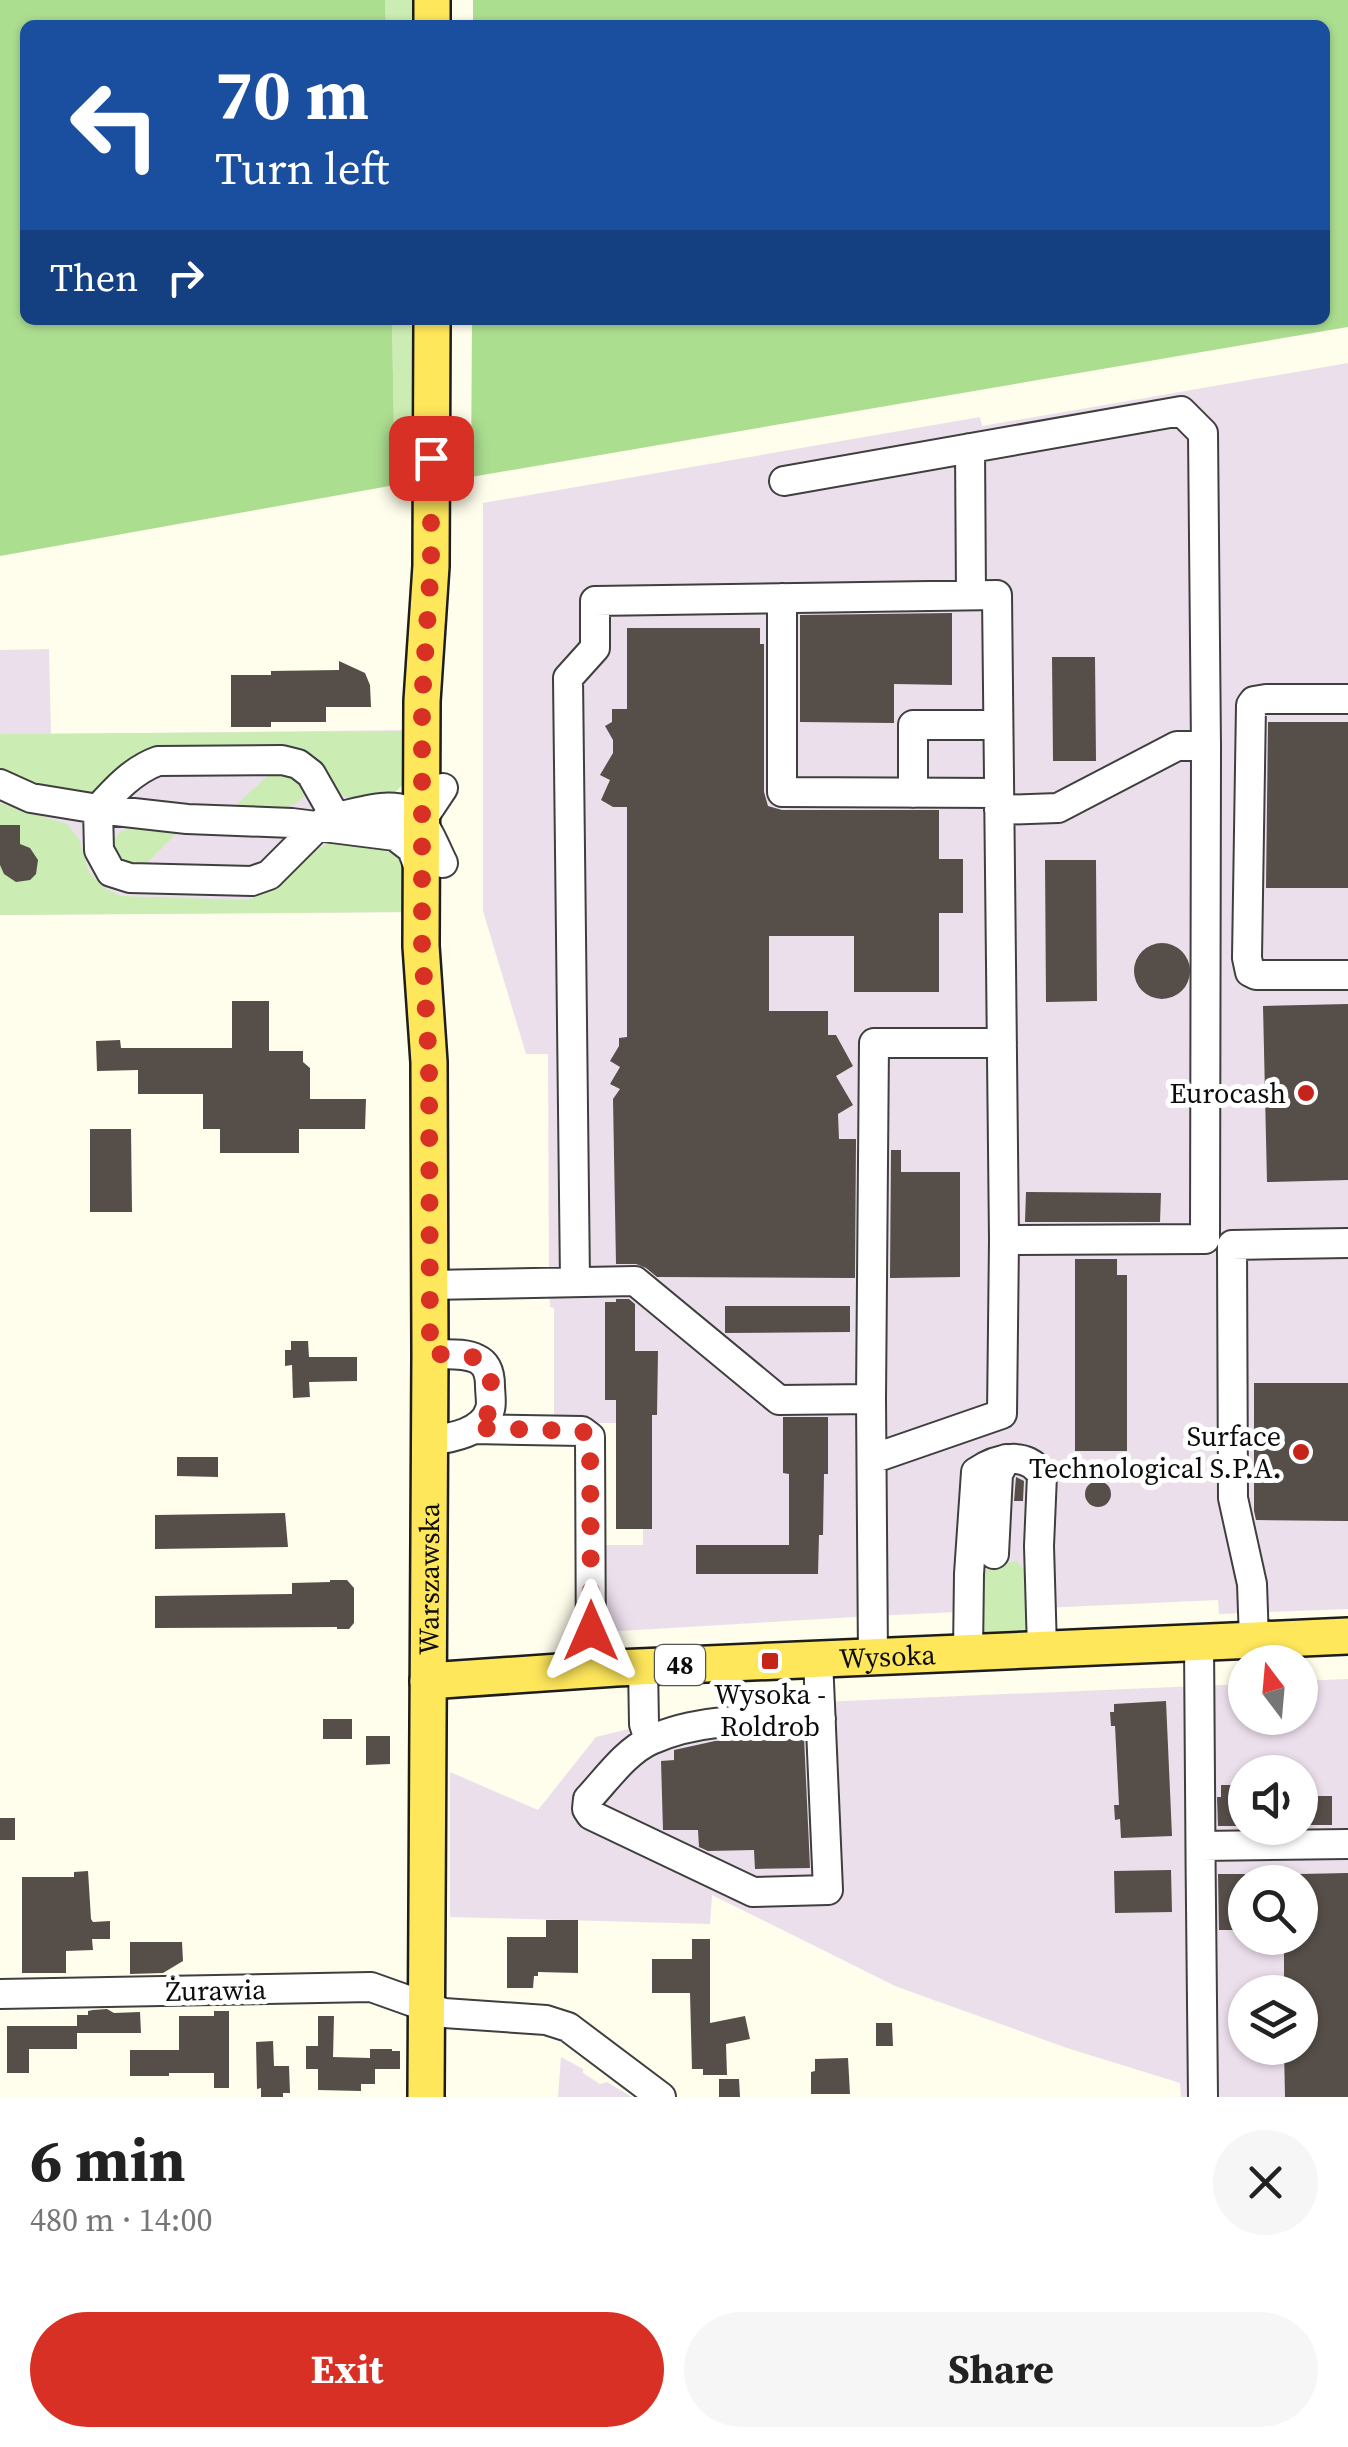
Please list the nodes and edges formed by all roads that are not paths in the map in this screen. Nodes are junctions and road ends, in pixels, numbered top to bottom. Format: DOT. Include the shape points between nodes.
graph roads {
  1 [pos="432,325"];
  2 [pos="970,448"];
  3 [pos="784,481"];
  4 [pos="971,595"];
  5 [pos="782,598"];
  6 [pos="1348,699"];
  7 [pos="998,725"];
  8 [pos="1206,746"];
  9 [pos="432,781"];
  10 [pos="0,784"];
  11 [pos="913,793"];
  12 [pos="999,801"];
  13 [pos="98,809"];
  14 [pos="404,822"];
  15 [pos="315,823"];
  16 [pos="432,870"];
  17 [pos="1348,974"];
  18 [pos="1002,1043"];
  19 [pos="1004,1240"];
  20 [pos="1348,1244"];
  21 [pos="575,1282"];
  22 [pos="430,1285"];
  23 [pos="430,1354"];
  24 [pos="871,1399"];
  25 [pos="474,1428"];
  26 [pos="430,1441"];
  27 [pos="872,1458"];
  28 [pos="1006,1459"];
  29 [pos="1039,1546"];
  30 [pos="994,1554"];
  31 [pos="968,1574"];
  32 [pos="1348,1636"];
  33 [pos="1254,1640"];
  34 [pos="1199,1642"];
  35 [pos="1042,1649"];
  36 [pos="968,1652"];
  37 [pos="873,1657"];
  38 [pos="818,1659"];
  39 [pos="643,1666"];
  40 [pos="591,1669"];
  41 [pos="428,1681"];
  42 [pos="821,1719"];
  43 [pos="649,1740"];
  44 [pos="1348,1844"];
  45 [pos="1202,1846"];
  46 [pos="0,1994"];
  47 [pos="428,2009"];
  48 [pos="426,2097"];
  49 [pos="661,2097"];
  50 [pos="1202,2097"];
  1 -- 9 [label="main road, Warszawska" via="431,566 422,701"];
  2 -- 3 [label="street"];
  2 -- 4 [label="street"];
  2 -- 8 [label="street" via="1180,411 1204,433"];
  4 -- 5 [label="street"];
  4 -- 7 [label="street" via="997,595"];
  5 -- 11 [label="street" via="782,792"];
  5 -- 21 [label="street" via="595,601 595,648 568,678"];
  6 -- 17 [label="street" via="1266,699 1252,705 1246,966 1256,975"];
  7 -- 11 [label="street" via="912,725"];
  7 -- 12 [label="street"];
  8 -- 12 [label="street" via="1178,746 1058,808"];
  8 -- 19 [label="street" via="1205,1239"];
  9 -- 14 [label="main road, Warszawska"];
  9 -- 16 [label="main road, Warszawska"];
  10 -- 13 [label="street" via="30,798"];
  11 -- 12 [label="street"];
  12 -- 18 [label="street"];
  13 -- 15 [label="street" via="187,820"];
  13 -- 15 [label="street" via="158,761 282,760 311,774"];
  13 -- 15 [label="street" via="99,850 112,872 130,878 252,881 269,875"];
  14 -- 15 [label="street" via="376,808"];
  14 -- 16 [label="main road, Warszawska"];
  16 -- 22 [label="main road, Warszawska" via="422,946"];
  18 -- 19 [label="street"];
  18 -- 24 [label="street" via="874,1043"];
  19 -- 27 [label="street" via="1002,1414"];
  20 -- 33 [label="street" via="1232,1245 1232,1498 1252,1584"];
  21 -- 22 [label="street"];
  21 -- 24 [label="street" via="635,1281 779,1400"];
  22 -- 23 [label="main road, Warszawska"];
  23 -- 25 [label="street" via="462,1355 484,1365 490,1408"];
  23 -- 26 [label="main road, Warszawska"];
  24 -- 27 [label="street"];
  25 -- 26 [label="street"];
  25 -- 40 [label="street" via="582,1431 590,1437"];
  26 -- 41 [label="main road, Warszawska"];
  27 -- 37 [label="street"];
  28 -- 29 [label="street" via="1026,1460 1042,1475"];
  28 -- 30 [label="street" via="998,1474"];
  28 -- 31 [label="street" via="976,1472"];
  29 -- 30 [label="street"];
  29 -- 35 [label="street"];
  30 -- 31 [label="street"];
  31 -- 36 [label="street"];
  32 -- 33 [label="main road, Wysoka / 48"];
  33 -- 34 [label="main road, Wysoka / 48"];
  34 -- 35 [label="main road, Wysoka / 48"];
  34 -- 45 [label="street"];
  35 -- 36 [label="main road, Wysoka / 48"];
  36 -- 37 [label="main road, Wysoka / 48"];
  37 -- 38 [label="main road, Wysoka / 48"];
  38 -- 39 [label="main road, Wysoka / 48"];
  38 -- 42 [label="street"];
  39 -- 40 [label="main road, Wysoka / 48"];
  39 -- 43 [label="street"];
  40 -- 41 [label="main road, Wysoka / 48"];
  41 -- 47 [label="main road, Warszawska"];
  42 -- 43 [label="street" via="730,1722"];
  42 -- 43 [label="street" via="828,1890 753,1892 591,1815 588,1799"];
  44 -- 45 [label="street"];
  45 -- 50 [label="street"];
  46 -- 47 [label="street, Żurawia" via="371,1986"];
  47 -- 48 [label="main road, Warszawska"];
  47 -- 49 [label="street, Żurawia" via="568,2027"];
}
